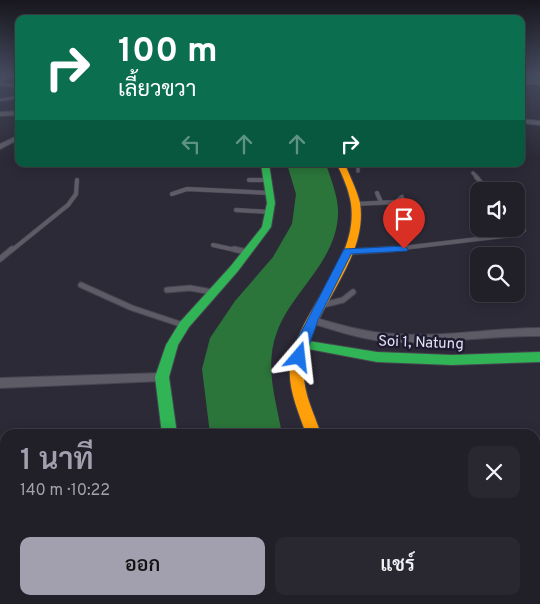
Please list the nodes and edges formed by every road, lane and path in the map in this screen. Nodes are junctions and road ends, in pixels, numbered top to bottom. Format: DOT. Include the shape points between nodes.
graph roads {
  1 [pos="15,113"];
  2 [pos="0,114"];
  3 [pos="525,121"];
  4 [pos="540,123"];
  5 [pos="15,139"];
  6 [pos="0,148"];
  7 [pos="266,167"];
  8 [pos="342,167"];
  9 [pos="358,167"];
  10 [pos="358,171"];
  11 [pos="473,173"];
  12 [pos="77,180"];
  13 [pos="249,180"];
  14 [pos="268,180"];
  15 [pos="481,182"];
  16 [pos="271,193"];
  17 [pos="377,193"];
  18 [pos="172,194"];
  19 [pos="402,197"];
  20 [pos="381,202"];
  21 [pos="396,202"];
  22 [pos="355,204"];
  23 [pos="236,210"];
  24 [pos="270,212"];
  25 [pos="409,215"];
  26 [pos="506,237"];
  27 [pos="213,245"];
  28 [pos="247,252"];
  29 [pos="348,252"];
  30 [pos="0,259"];
  31 [pos="81,285"];
  32 [pos="167,290"];
  33 [pos="212,292"];
  34 [pos="353,292"];
  35 [pos="320,305"];
  36 [pos="312,320"];
  37 [pos="184,325"];
  38 [pos="540,332"];
  39 [pos="302,344"];
  40 [pos="540,356"];
  41 [pos="162,377"];
  42 [pos="2,379"];
  43 [pos="169,429"];
  44 [pos="312,429"];
  1 -- 2 [label="street"];
  3 -- 4 [label="street"];
  5 -- 6 [label="street"];
  7 -- 14 [label="street"];
  8 -- 22 [label="street"];
  9 -- 10 [label="lane"];
  11 -- 15 [label="lane"];
  12 -- 30 [label="lane" via="76,194 68,205"];
  13 -- 14 [label="lane"];
  14 -- 16 [label="street"];
  16 -- 18 [label="lane" via="187,190"];
  16 -- 24 [label="street"];
  17 -- 20 [label="lane"];
  19 -- 21 [label="lane"];
  20 -- 21 [label="lane"];
  20 -- 22 [label="lane"];
  21 -- 25 [label="lane"];
  22 -- 29 [label="street" via="356,227"];
  23 -- 24 [label="lane"];
  24 -- 28 [label="street" via="266,227"];
  26 -- 29 [label="lane"];
  27 -- 28 [label="lane"];
  28 -- 33 [label="street"];
  29 -- 35 [label="street"];
  31 -- 37 [label="lane" via="132,308"];
  32 -- 33 [label="lane" via="190,288"];
  33 -- 37 [label="street"];
  34 -- 35 [label="lane" via="338,303"];
  35 -- 36 [label="street"];
  36 -- 38 [label="street" via="384,337"];
  36 -- 39 [label="street"];
  37 -- 41 [label="street" via="172,345"];
  39 -- 40 [label="street, Soi 1, Natung" via="395,358 452,360"];
  39 -- 44 [label="street" via="297,369"];
  41 -- 42 [label="street"];
  41 -- 43 [label="street"];
}
